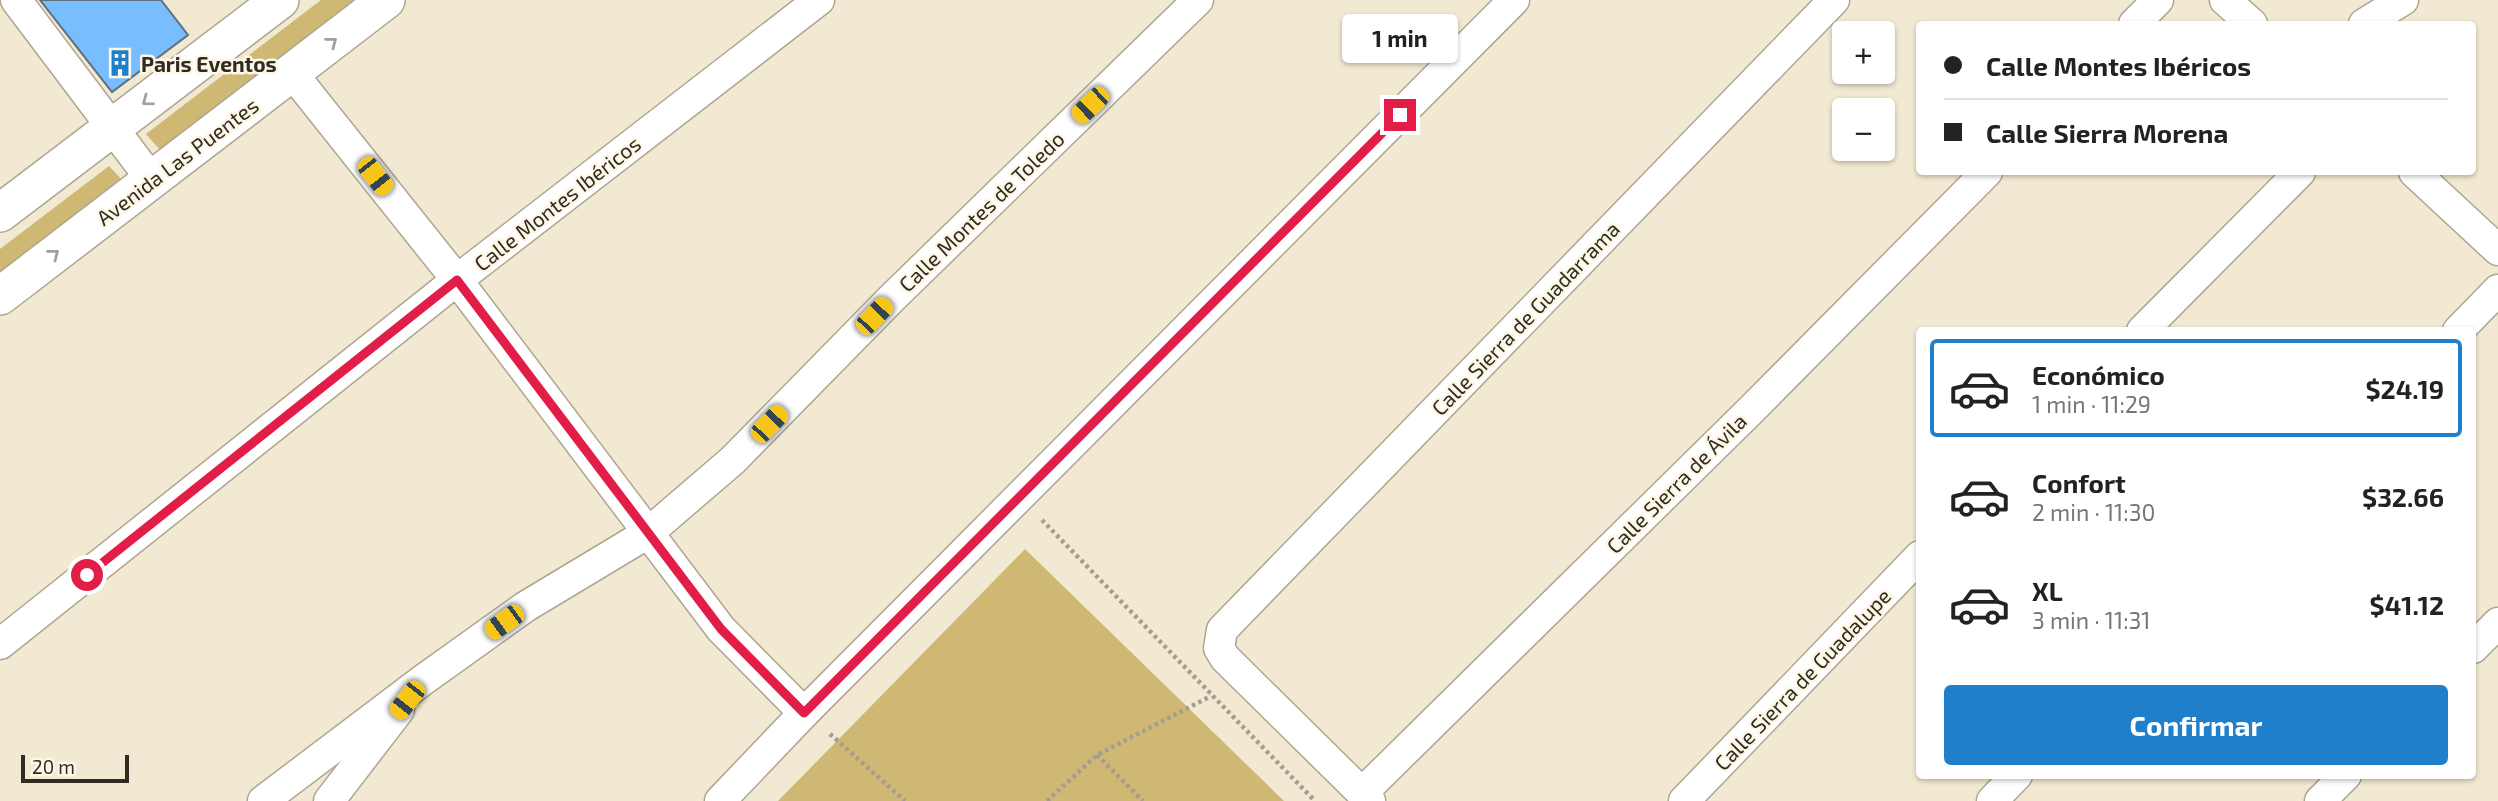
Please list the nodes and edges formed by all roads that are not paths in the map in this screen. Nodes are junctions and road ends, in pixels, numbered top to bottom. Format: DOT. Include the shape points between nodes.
graph roads {
  1 [pos="16,0"];
  2 [pos="280,0"];
  3 [pos="386,0"];
  4 [pos="820,0"];
  5 [pos="1198,0"];
  6 [pos="1514,0"];
  7 [pos="1834,0"];
  8 [pos="2158,0"];
  9 [pos="2225,0"];
  10 [pos="2403,0"];
  11 [pos="2137,21"];
  12 [pos="2249,21"];
  13 [pos="2369,21"];
  14 [pos="292,73"];
  15 [pos="112,127"];
  16 [pos="1984,175"];
  17 [pos="2297,175"];
  18 [pos="2416,175"];
  19 [pos="151,179"];
  20 [pos="0,213"];
  21 [pos="2498,250"];
  22 [pos="457,280"];
  23 [pos="2498,290"];
  24 [pos="0,296"];
  25 [pos="2147,327"];
  26 [pos="2462,327"];
  27 [pos="648,533"];
  28 [pos="1916,560"];
  29 [pos="2498,623"];
  30 [pos="0,644"];
  31 [pos="2476,646"];
  32 [pos="423,680"];
  33 [pos="804,713"];
  34 [pos="2013,779"];
  35 [pos="2342,779"];
  36 [pos="1366,797"];
  37 [pos="263,801"];
  38 [pos="329,801"];
  39 [pos="720,801"];
  40 [pos="1685,801"];
  41 [pos="1992,801"];
  42 [pos="2320,801"];
  1 -- 15 [label="street"];
  2 -- 15 [label="street, one-way"];
  14 -- 3 [label="street, Avenida Las Puentes, one-way"];
  4 -- 22 [label="street, Calle Montes Ibéricos"];
  5 -- 27 [label="street, Calle Montes de Toledo" via="733,460"];
  6 -- 33 [label="street"];
  7 -- 36 [label="street, Calle Sierra de Guadarrama" via="1222,630 1219,648 1225,658"];
  8 -- 11 [label="street"];
  9 -- 12 [label="street"];
  10 -- 13 [label="street"];
  14 -- 19 [label="street, Avenida Las Puentes"];
  14 -- 22 [label="street"];
  15 -- 19 [label="street"];
  15 -- 20 [label="street"];
  16 -- 36 [label="street, Calle Sierra de Ávila"];
  17 -- 25 [label="street"];
  18 -- 21 [label="street"];
  24 -- 19 [label="street, Avenida Las Puentes, one-way"];
  22 -- 27 [label="street"];
  22 -- 30 [label="street, Calle Montes Ibéricos"];
  23 -- 26 [label="street"];
  27 -- 32 [label="street, Calle Montes de Toledo" via="525,607"];
  27 -- 33 [label="street" via="721,629"];
  28 -- 40 [label="street, Calle Sierra de Guadalupe"];
  29 -- 31 [label="street"];
  32 -- 37 [label="street, Calle Montes de Toledo"];
  32 -- 38 [label="street"];
  33 -- 39 [label="street"];
  34 -- 41 [label="street"];
  35 -- 42 [label="street"];
}
